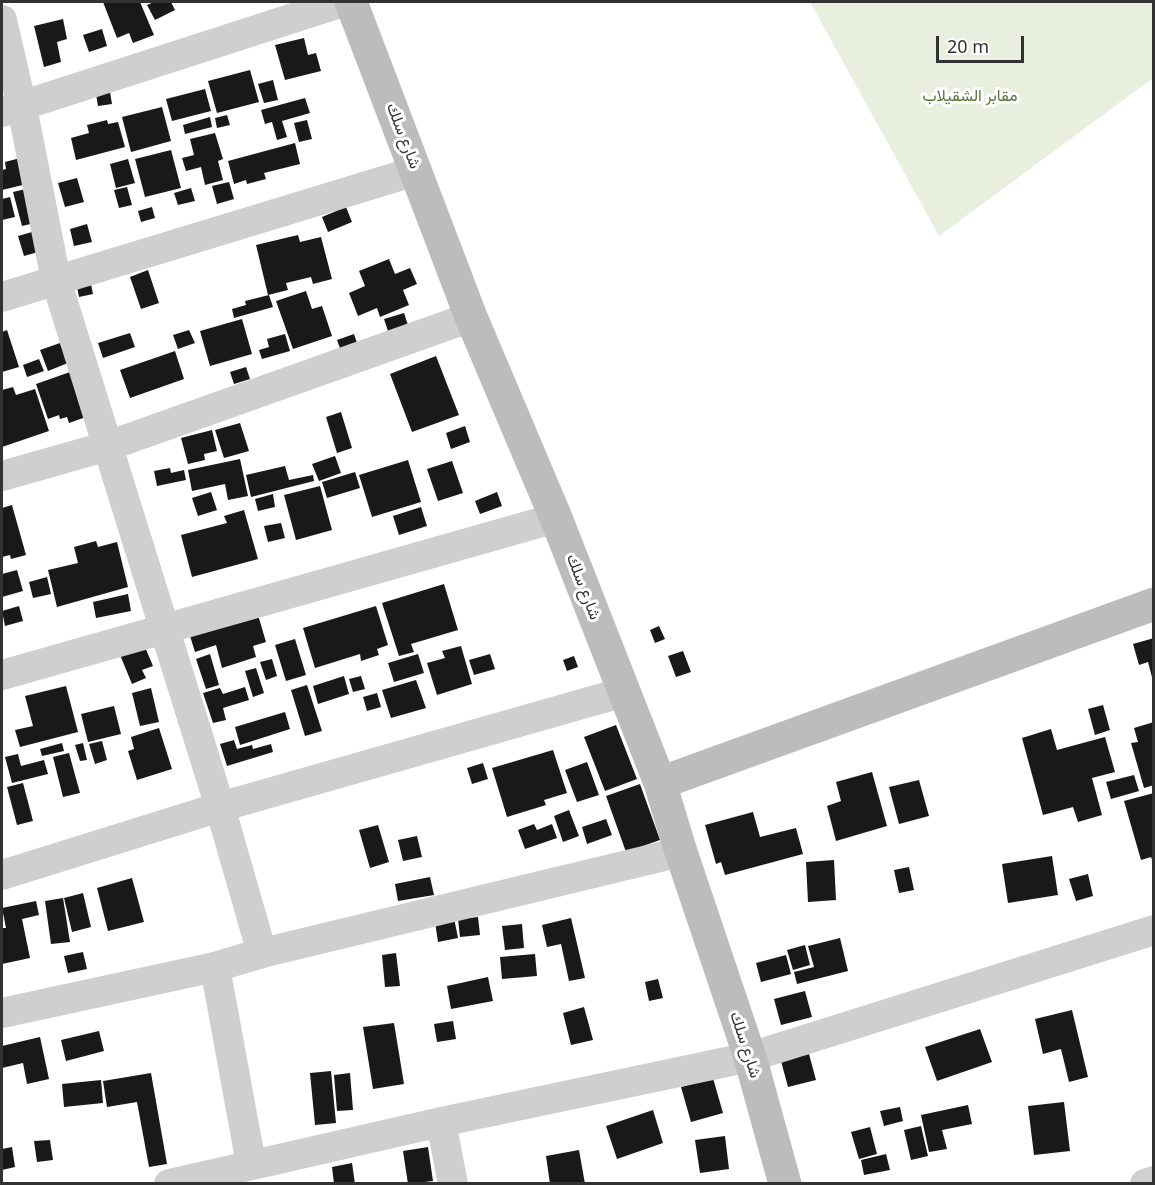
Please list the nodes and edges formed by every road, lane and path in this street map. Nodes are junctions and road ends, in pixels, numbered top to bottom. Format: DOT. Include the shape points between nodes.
graph roads {
  1 [pos="343,2"];
  2 [pos="351,2"];
  3 [pos="2,20"];
  4 [pos="12,110"];
  5 [pos="416,171"];
  6 [pos="56,279"];
  7 [pos="2,297"];
  8 [pos="471,317"];
  9 [pos="108,446"];
  10 [pos="2,476"];
  11 [pos="556,518"];
  12 [pos="1154,604"];
  13 [pos="165,628"];
  14 [pos="2,675"];
  15 [pos="624,692"];
  16 [pos="660,783"];
  17 [pos="220,807"];
  18 [pos="681,852"];
  19 [pos="2,875"];
  20 [pos="1154,930"];
  21 [pos="262,953"];
  22 [pos="215,967"];
  23 [pos="2,1013"];
  24 [pos="750,1057"];
  25 [pos="441,1122"];
  26 [pos="251,1164"];
  27 [pos="1154,1181"];
  28 [pos="169,1184"];
  29 [pos="453,1184"];
  30 [pos="785,1184"];
  31 [pos="1144,1184"];
  1 -- 4 [label="street"];
  2 -- 5 [label="street, شارع سلك"];
  3 -- 4 [label="street"];
  4 -- 6 [label="street"];
  5 -- 6 [label="street"];
  5 -- 8 [label="street, شارع سلك"];
  6 -- 7 [label="street"];
  6 -- 9 [label="street"];
  8 -- 9 [label="street"];
  8 -- 11 [label="street, شارع سلك"];
  9 -- 10 [label="street"];
  9 -- 13 [label="street"];
  11 -- 13 [label="street"];
  11 -- 15 [label="street, شارع سلك"];
  12 -- 16 [label="street"];
  13 -- 14 [label="street"];
  13 -- 17 [label="street"];
  15 -- 16 [label="street, شارع سلك"];
  15 -- 17 [label="street"];
  16 -- 18 [label="street, شارع سلك"];
  17 -- 19 [label="street"];
  17 -- 21 [label="street"];
  18 -- 21 [label="street"];
  18 -- 24 [label="street, شارع سلك"];
  20 -- 24 [label="street"];
  21 -- 22 [label="street"];
  22 -- 23 [label="street"];
  22 -- 26 [label="street"];
  24 -- 25 [label="street"];
  24 -- 30 [label="street, شارع سلك"];
  25 -- 26 [label="street"];
  25 -- 29 [label="street"];
  26 -- 28 [label="street"];
  27 -- 31 [label="street"];
}
